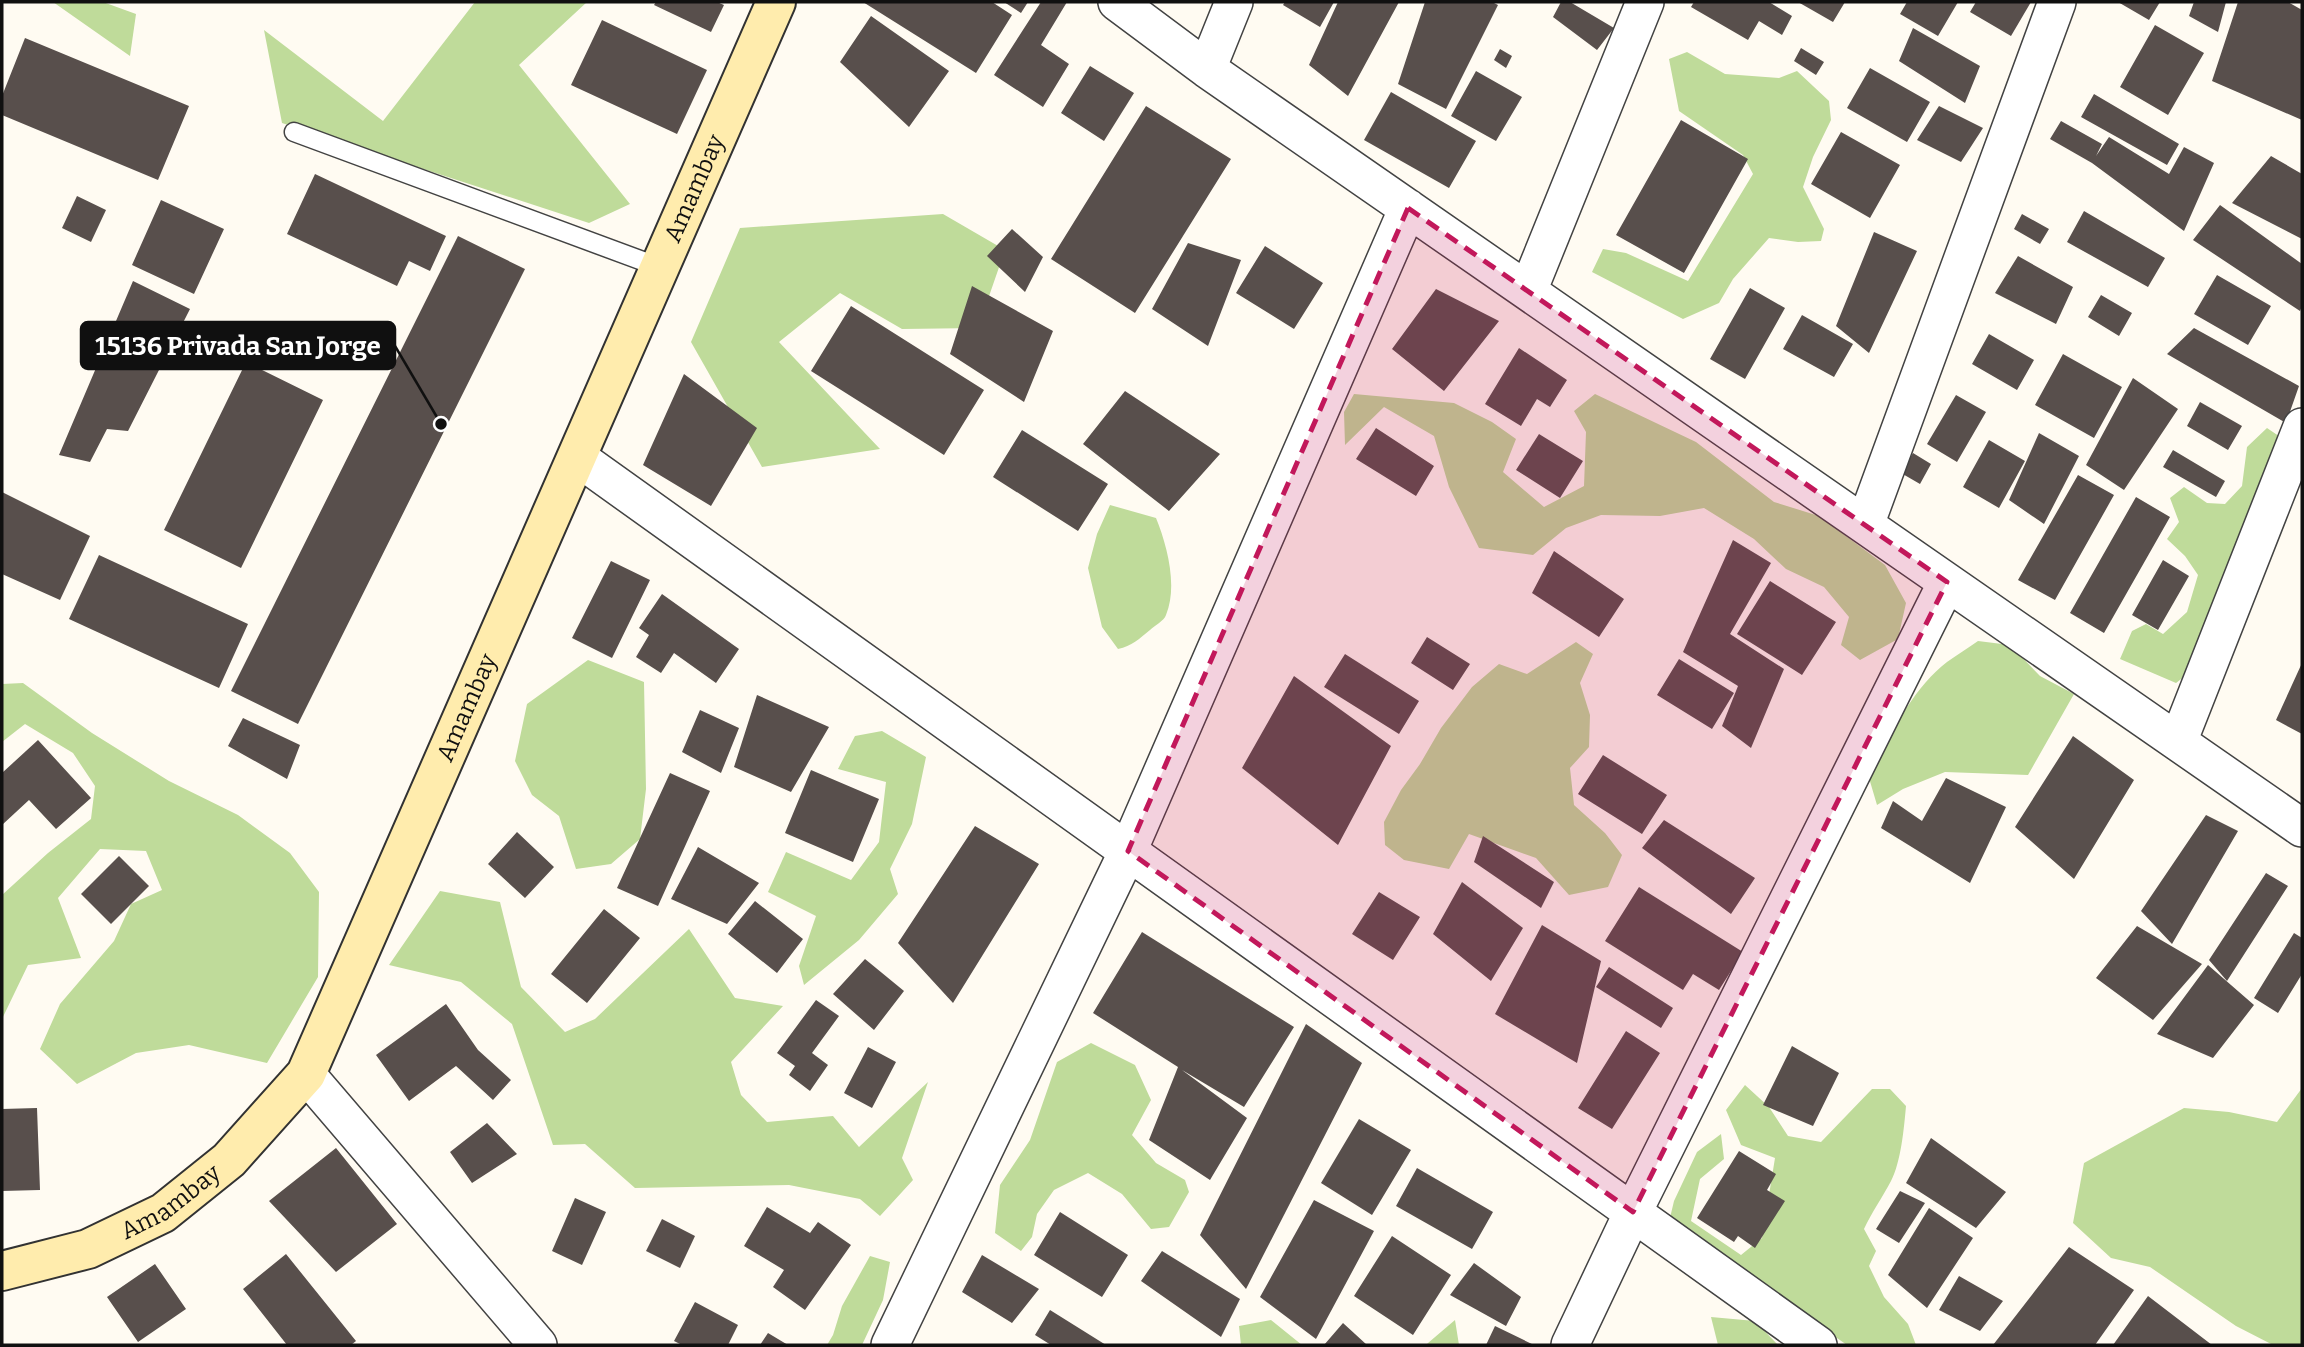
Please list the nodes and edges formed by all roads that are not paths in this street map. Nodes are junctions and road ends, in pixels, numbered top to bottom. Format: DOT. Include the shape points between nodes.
graph roads {
  1 [pos="776,2"];
  2 [pos="1117,2"];
  3 [pos="1234,2"];
  4 [pos="1645,2"];
  5 [pos="2057,2"];
  6 [pos="1207,69"];
  7 [pos="294,132"];
  8 [pos="1408,208"];
  9 [pos="659,267"];
  10 [pos="1528,291"];
  11 [pos="2302,427"];
  12 [pos="577,457"];
  13 [pos="1864,525"];
  14 [pos="1947,582"];
  15 [pos="2178,742"];
  16 [pos="2302,828"];
  17 [pos="1128,852"];
  18 [pos="306,1074"];
  19 [pos="1633,1212"];
  20 [pos="2,1271"];
  21 [pos="538,1345"];
  22 [pos="890,1345"];
  23 [pos="1570,1345"];
  24 [pos="1818,1345"];
  1 -- 9 [label="street, Amambay"];
  2 -- 6 [label="street"];
  3 -- 6 [label="street"];
  4 -- 10 [label="street"];
  5 -- 13 [label="street"];
  6 -- 8 [label="street"];
  7 -- 9 [label="lane"];
  8 -- 10 [label="street"];
  8 -- 17 [label="street"];
  9 -- 12 [label="street, Amambay"];
  10 -- 13 [label="street"];
  11 -- 15 [label="street"];
  12 -- 17 [label="street"];
  12 -- 18 [label="street, Amambay"];
  13 -- 14 [label="street"];
  14 -- 15 [label="street"];
  14 -- 19 [label="street"];
  15 -- 16 [label="street"];
  17 -- 19 [label="street"];
  17 -- 22 [label="street"];
  18 -- 20 [label="street, Amambay" via="229,1160 163,1213 88,1249"];
  18 -- 21 [label="street"];
  19 -- 23 [label="street"];
  19 -- 24 [label="street"];
}
